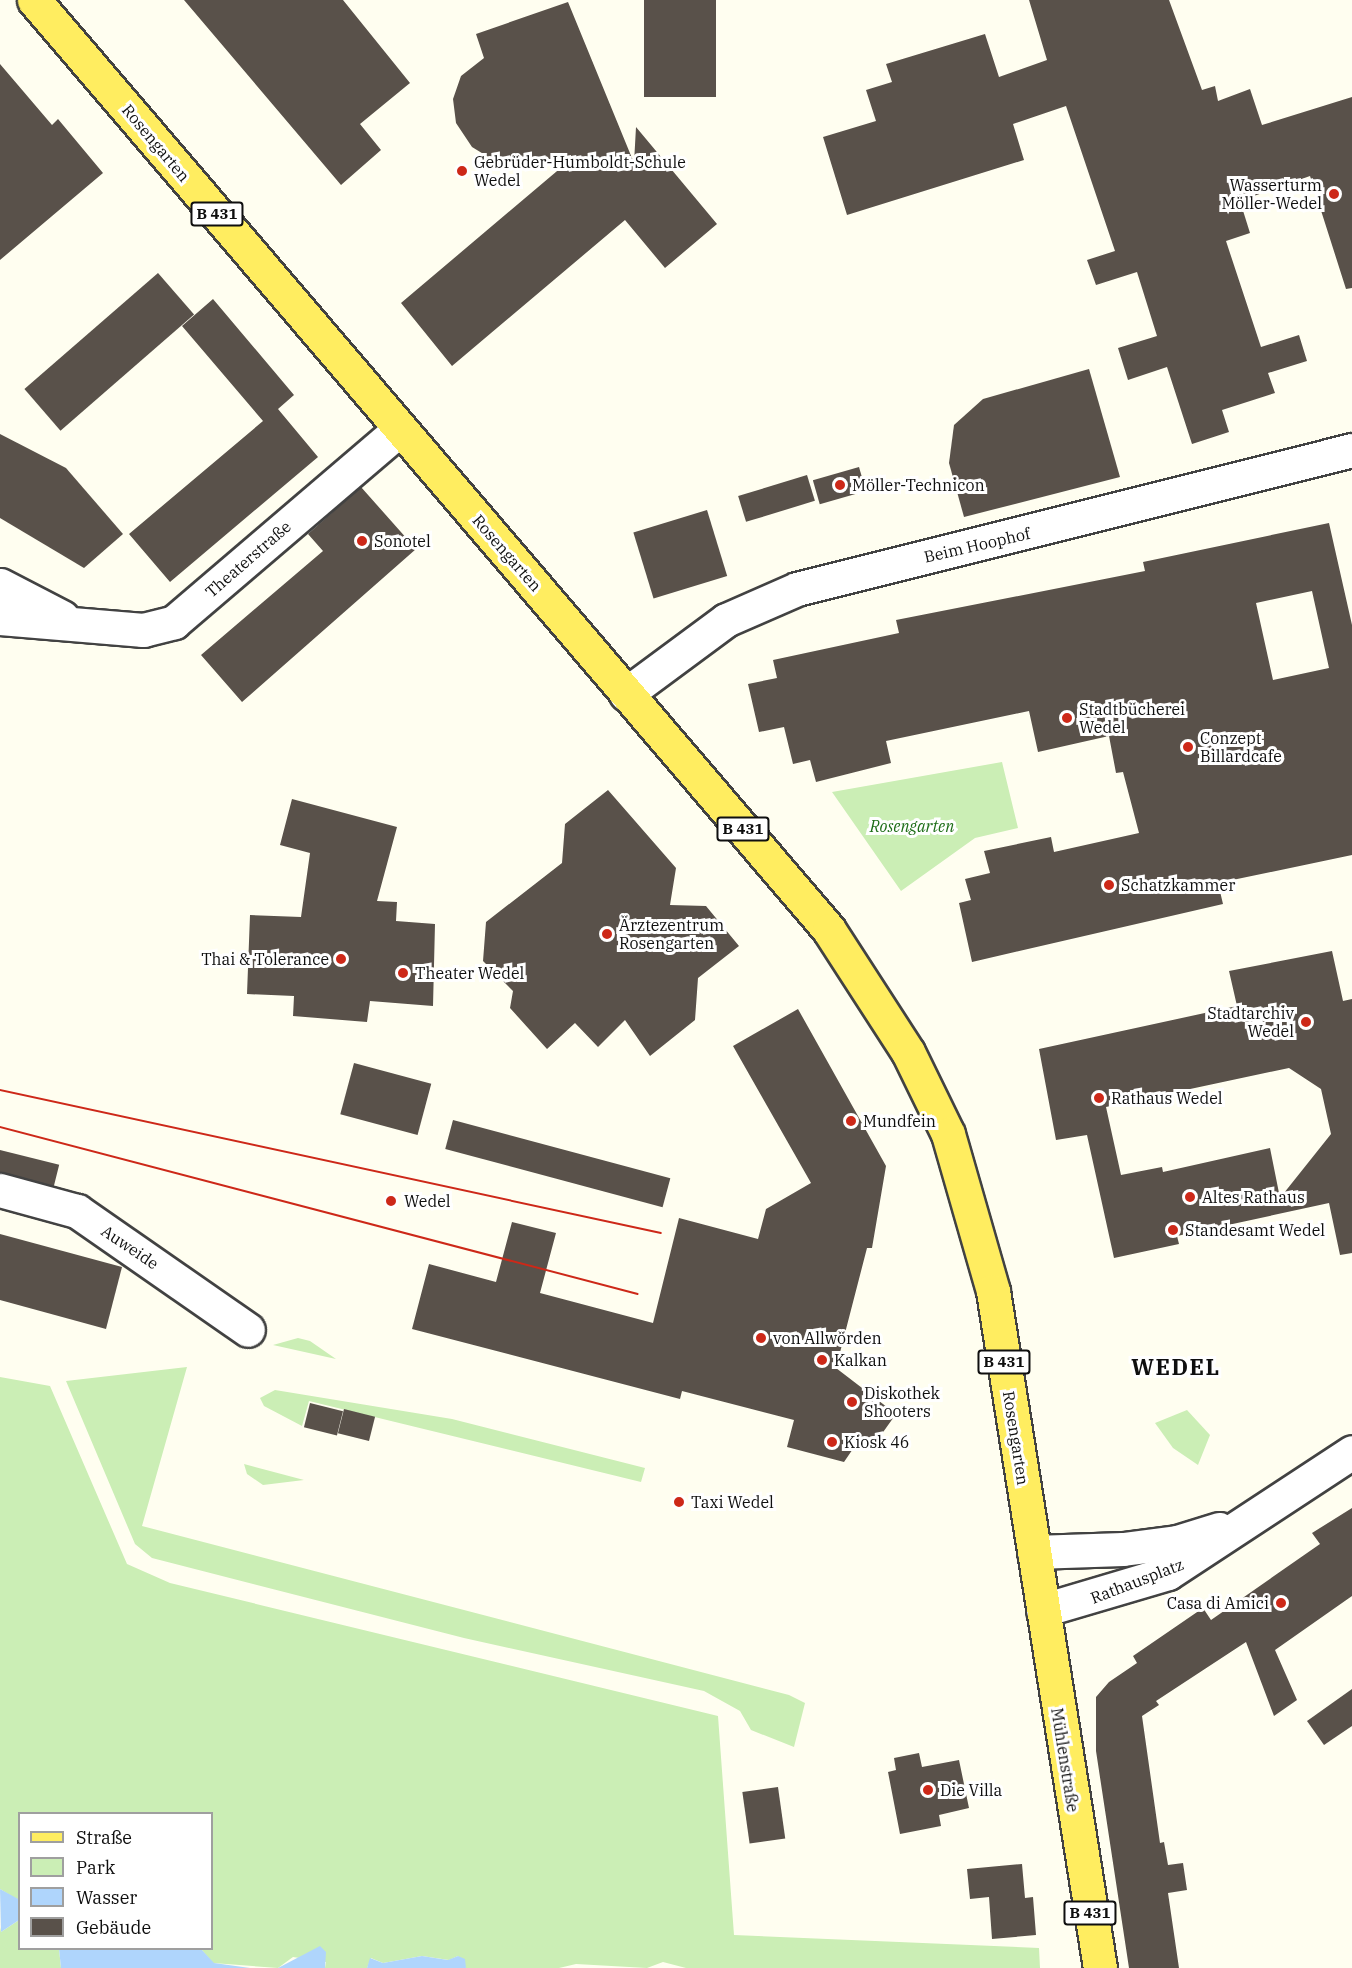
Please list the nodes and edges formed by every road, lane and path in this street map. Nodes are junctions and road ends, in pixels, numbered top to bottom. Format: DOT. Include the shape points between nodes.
graph roads {
  1 [pos="34,0"];
  2 [pos="400,429"];
  3 [pos="1352,450"];
  4 [pos="0,585"];
  5 [pos="0,618"];
  6 [pos="73,623"];
  7 [pos="626,694"];
  8 [pos="0,1190"];
  9 [pos="248,1330"];
  10 [pos="1352,1452"];
  11 [pos="1255,1518"];
  12 [pos="1034,1552"];
  13 [pos="1043,1611"];
  14 [pos="1100,1968"];
  1 -- 2 [label="main road, Rosengarten / B 431"];
  2 -- 6 [label="street, Theaterstraße" via="174,622 143,630"];
  2 -- 7 [label="main road, Rosengarten / B 431"];
  3 -- 7 [label="street, Beim Hoophof" via="797,589 726,620"];
  4 -- 6 [label="street, Theaterstraße"];
  5 -- 6 [label="street, Theaterstraße"];
  7 -- 12 [label="main road, Rosengarten / B 431" via="829,930 878,1000 948,1134 993,1291"];
  8 -- 9 [label="street, Auweide" via="77,1211"];
  10 -- 11 [label="street, Rathausplatz"];
  11 -- 12 [label="street, Rathausplatz" via="1177,1542"];
  11 -- 13 [label="street, Rathausplatz" via="1168,1573"];
  12 -- 13 [label="main road, Mühlenstraße / B 431"];
  13 -- 14 [label="main road, Mühlenstraße / B 431"];
}
